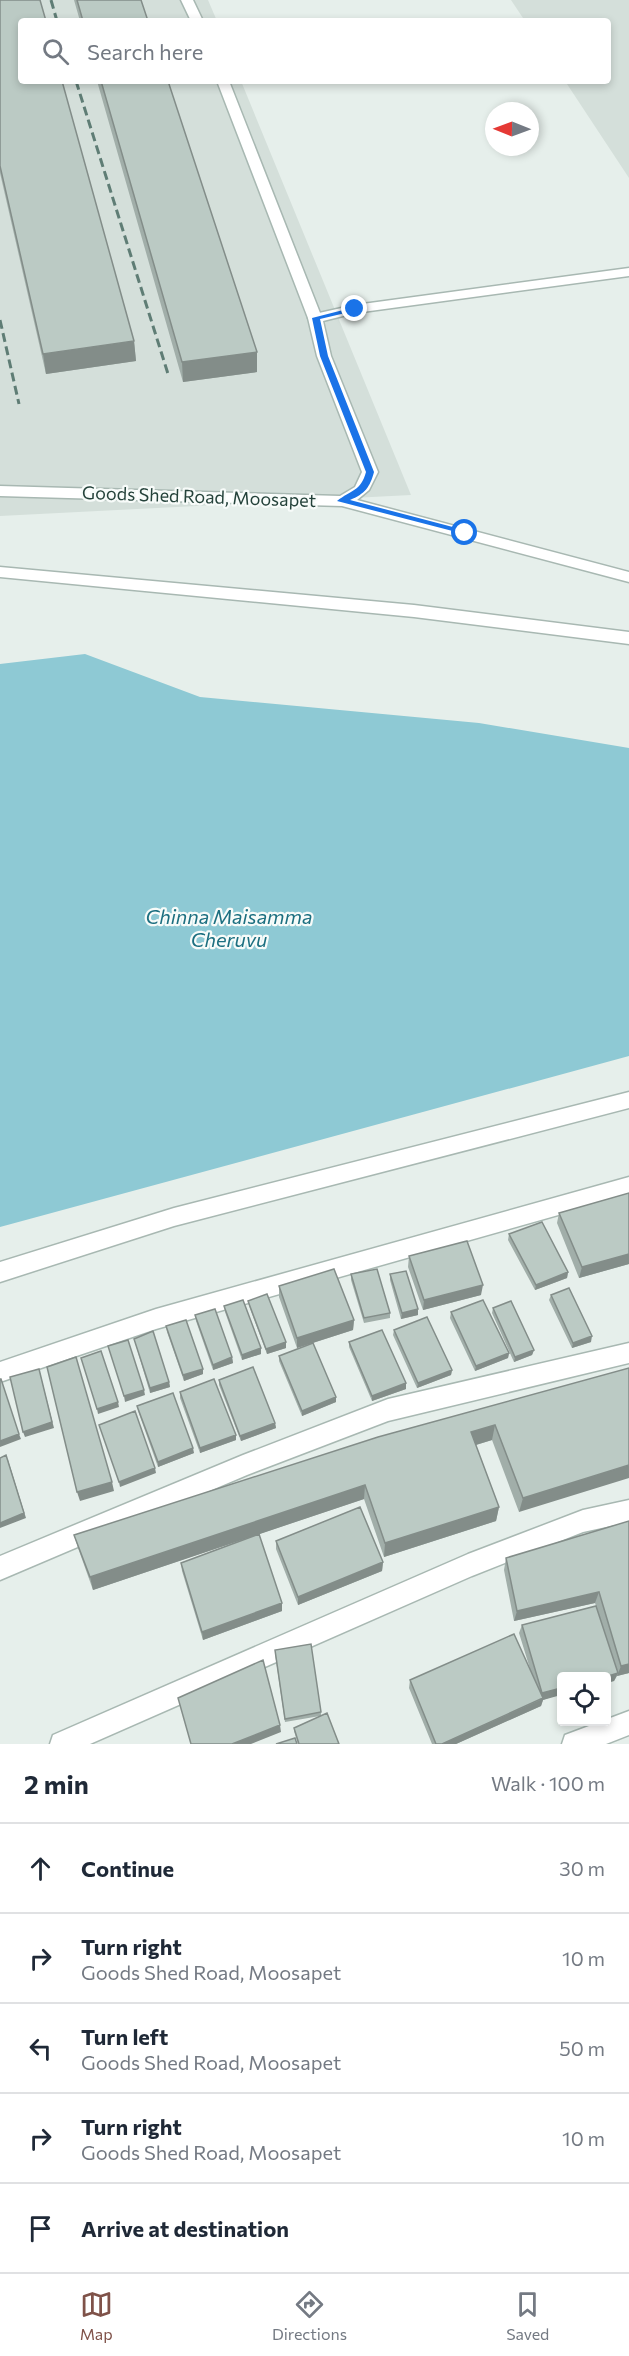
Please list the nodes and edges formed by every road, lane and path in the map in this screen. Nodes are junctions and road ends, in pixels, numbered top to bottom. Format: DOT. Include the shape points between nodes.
graph roads {
  1 [pos="187,0"];
  2 [pos="196,18"];
  3 [pos="224,84"];
  4 [pos="629,272"];
  5 [pos="315,318"];
  6 [pos="0,491"];
  7 [pos="342,501"];
  8 [pos="0,572"];
  9 [pos="629,577"];
  10 [pos="629,638"];
  11 [pos="629,1100"];
  12 [pos="629,1186"];
  13 [pos="0,1272"];
  14 [pos="629,1353"];
  15 [pos="0,1372"];
  16 [pos="629,1511"];
  17 [pos="0,1568"];
  18 [pos="629,1723"];
  19 [pos="62,1744"];
  20 [pos="574,1744"];
  1 -- 2 [label="street"];
  3 -- 5 [label="street, Goods Shed Road, Moosapet"];
  4 -- 5 [label="street" via="355,309"];
  5 -- 7 [label="street, Goods Shed Road, Moosapet" via="324,356 370,472 367,484 358,494"];
  6 -- 7 [label="street, Goods Shed Road, Moosapet"];
  7 -- 9 [label="street"];
  8 -- 10 [label="street" via="414,611"];
  11 -- 13 [label="street" via="174,1217"];
  12 -- 15 [label="street" via="156,1318"];
  14 -- 17 [label="street" via="388,1410"];
  16 -- 19 [label="street" via="583,1521 468,1566"];
  18 -- 20 [label="street"];
}
